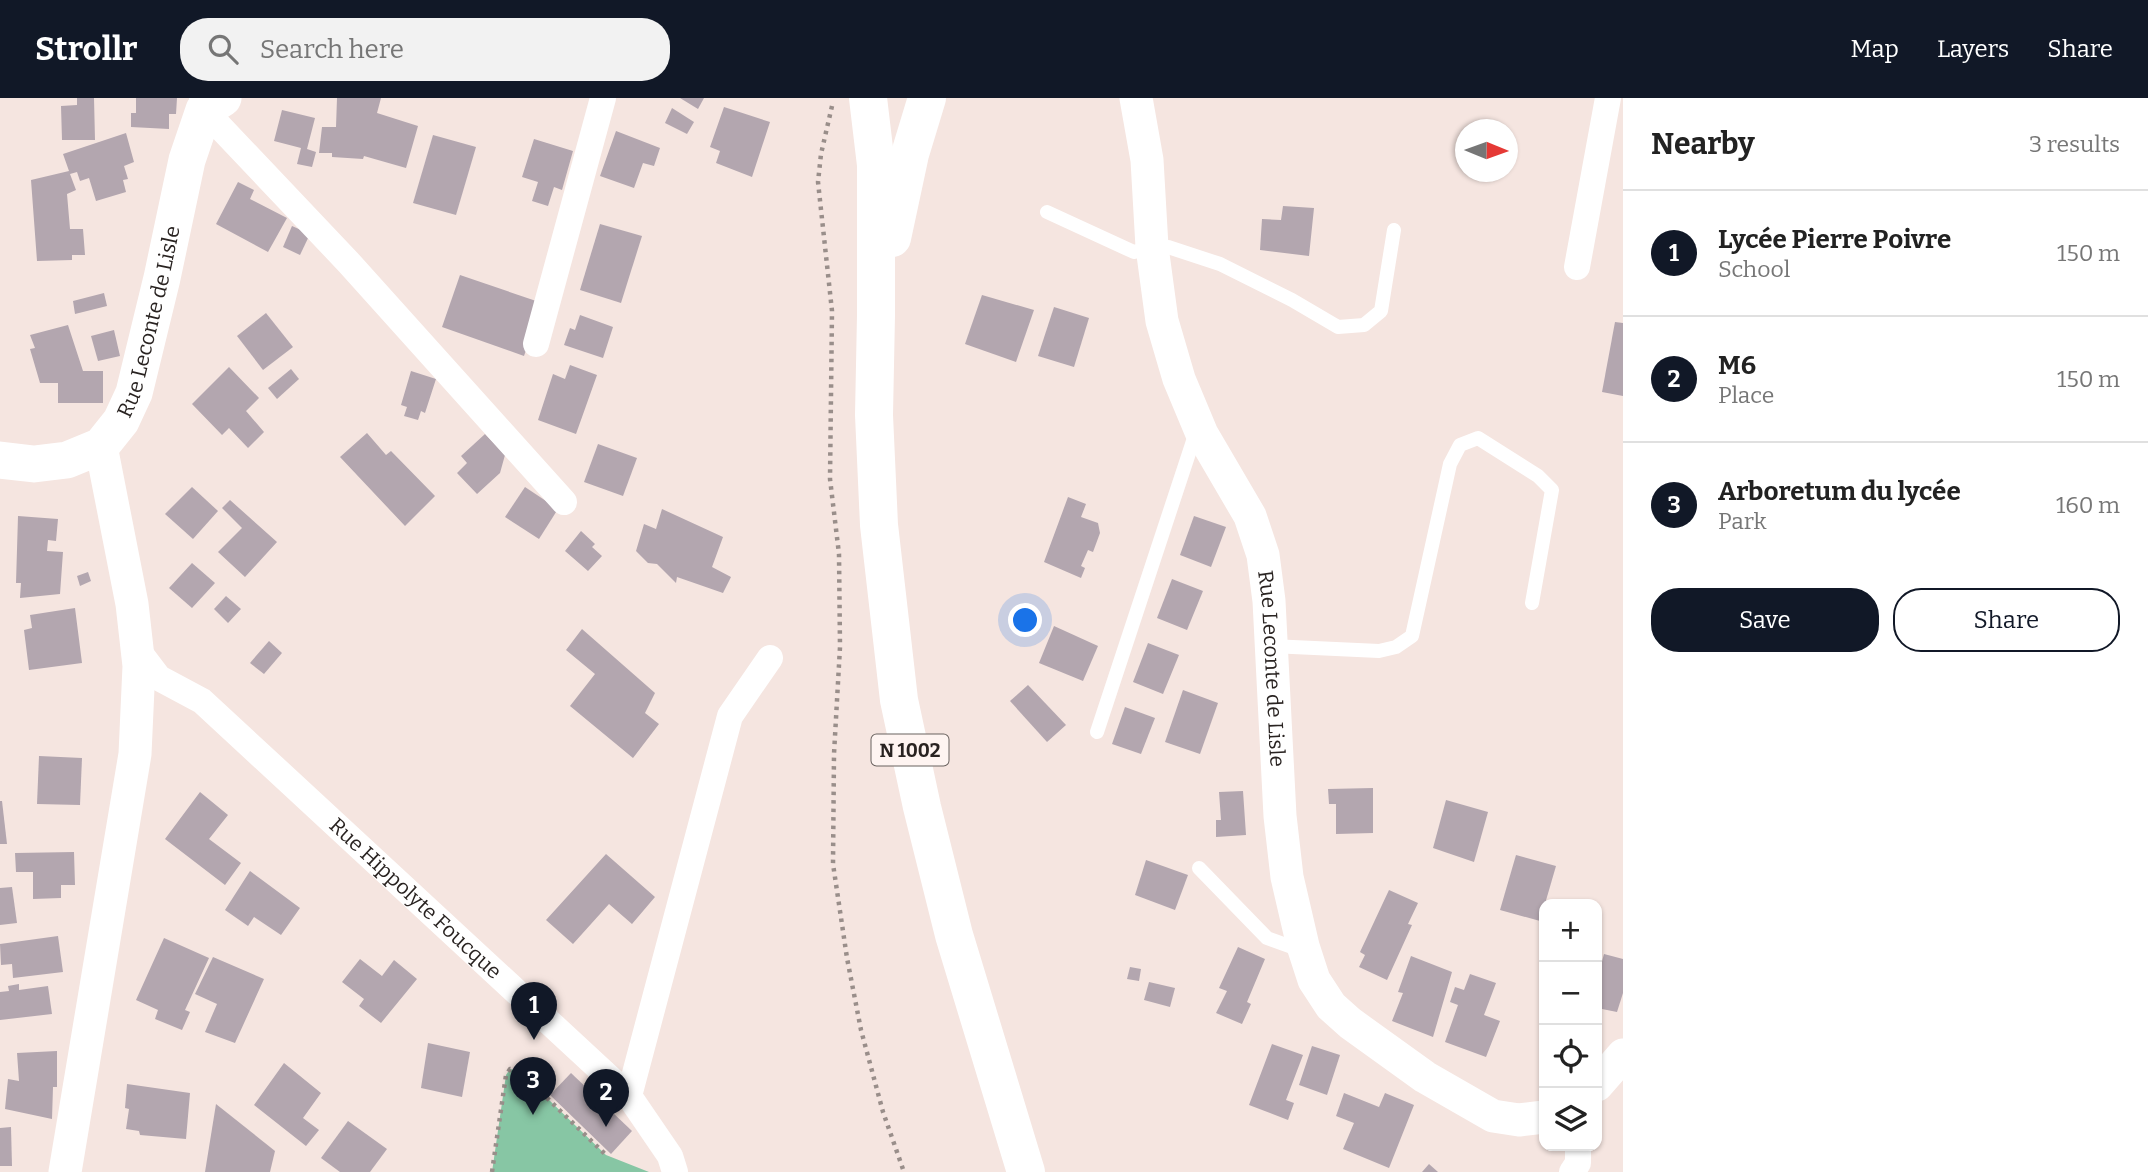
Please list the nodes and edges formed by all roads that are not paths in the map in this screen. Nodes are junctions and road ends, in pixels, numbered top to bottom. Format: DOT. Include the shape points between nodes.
graph roads {
  1 [pos="603,98"];
  2 [pos="868,98"];
  3 [pos="926,98"];
  4 [pos="1136,98"];
  5 [pos="1608,98"];
  6 [pos="210,102"];
  7 [pos="1047,212"];
  8 [pos="1394,230"];
  9 [pos="1152,247"];
  10 [pos="1577,267"];
  11 [pos="876,315"];
  12 [pos="536,344"];
  13 [pos="1199,424"];
  14 [pos="101,446"];
  15 [pos="0,460"];
  16 [pos="564,502"];
  17 [pos="1532,603"];
  18 [pos="1270,646"];
  19 [pos="136,649"];
  20 [pos="771,658"];
  21 [pos="1097,732"];
  22 [pos="1199,868"];
  23 [pos="1304,952"];
  24 [pos="1623,1055"];
  25 [pos="1602,1078"];
  26 [pos="629,1096"];
  27 [pos="1539,1118"];
  28 [pos="1578,1151"];
  29 [pos="65,1172"];
  30 [pos="675,1172"];
  31 [pos="1026,1172"];
  32 [pos="1572,1172"];
  1 -- 12 [label="street"];
  2 -- 11 [label="main road, N 1002" via="876,165"];
  3 -- 11 [label="main road, N 1002"];
  4 -- 9 [label="street, Rue Leconte de Lisle" via="1147,160"];
  5 -- 10 [label="street"];
  6 -- 14 [label="main road, Rue Leconte de Lisle" via="187,160 134,393 121,421"];
  6 -- 16 [label="street"];
  7 -- 9 [label="lane" via="1134,252"];
  8 -- 9 [label="lane" via="1381,312 1364,325 1338,327 1220,264 1168,247"];
  9 -- 13 [label="street, Rue Leconte de Lisle" via="1161,321"];
  11 -- 31 [label="main road, N 1002" via="878,525 899,700 954,935"];
  13 -- 18 [label="street, Rue Leconte de Lisle" via="1250,516 1263,555"];
  13 -- 21 [label="lane"];
  14 -- 15 [label="main road" via="66,460 34,464"];
  14 -- 19 [label="street" via="132,604"];
  17 -- 18 [label="lane" via="1552,490 1478,438 1460,445 1450,464 1412,636 1379,651"];
  18 -- 23 [label="street, Rue Leconte de Lisle" via="1280,816 1287,877"];
  19 -- 26 [label="street, Rue Hippolyte Foucque" via="159,678 202,701"];
  19 -- 29 [label="street" via="135,754"];
  20 -- 26 [label="street" via="730,716"];
  22 -- 23 [label="lane" via="1267,938"];
  23 -- 27 [label="street, Rue Leconte de Lisle" via="1314,980 1331,1006 1425,1077 1493,1116"];
  24 -- 25 [label="street"];
  26 -- 30 [label="street, Rue Hippolyte Foucque" via="670,1156"];
  28 -- 32 [label="street"];
}
